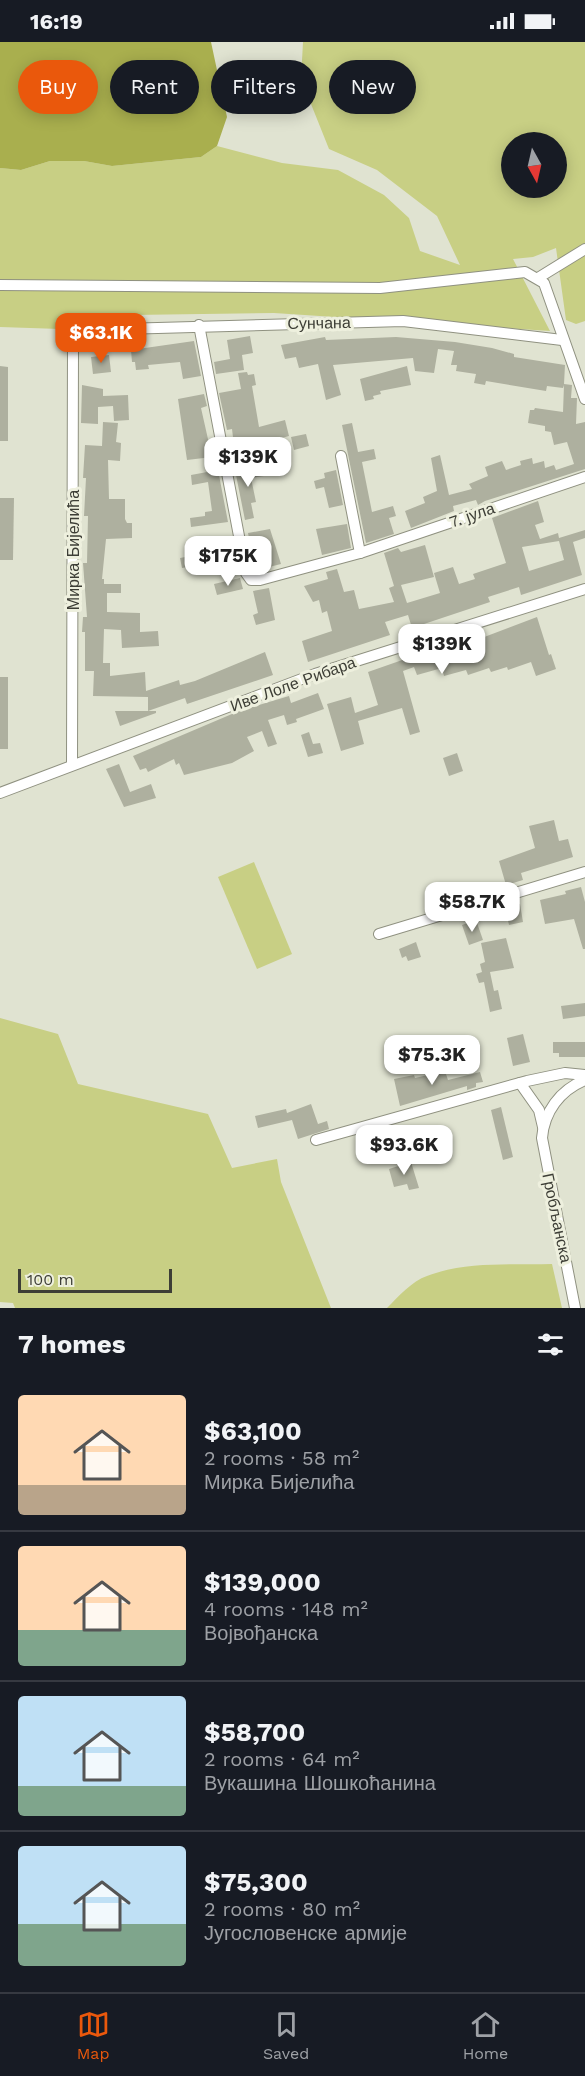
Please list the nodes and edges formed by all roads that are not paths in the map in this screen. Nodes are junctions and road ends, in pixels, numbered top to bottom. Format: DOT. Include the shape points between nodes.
graph roads {
  1 [pos="585,249"];
  2 [pos="538,278"];
  3 [pos="0,285"];
  4 [pos="199,325"];
  5 [pos="76,336"];
  6 [pos="562,340"];
  7 [pos="585,399"];
  8 [pos="341,456"];
  9 [pos="585,477"];
  10 [pos="360,553"];
  11 [pos="585,589"];
  12 [pos="72,765"];
  13 [pos="0,793"];
  14 [pos="585,872"];
  15 [pos="379,934"];
  16 [pos="585,1075"];
  17 [pos="585,1080"];
  18 [pos="520,1083"];
  19 [pos="543,1127"];
  20 [pos="316,1140"];
  21 [pos="575,1308"];
  1 -- 2 [label="street"];
  2 -- 3 [label="street" via="514,272 416,285 300,289"];
  2 -- 6 [label="street" via="547,289"];
  4 -- 5 [label="street, Сунчана" via="86,330"];
  4 -- 6 [label="street, Сунчана" via="403,321"];
  4 -- 10 [label="street, 7. јула" via="246,573 251,579 260,580"];
  5 -- 12 [label="street, Мирка Бијелића"];
  6 -- 7 [label="street"];
  8 -- 10 [label="street"];
  9 -- 10 [label="street, 7. јула"];
  11 -- 12 [label="street, Иве Лоле Рибара" via="315,674"];
  12 -- 13 [label="street, Иве Лоле Рибара"];
  14 -- 15 [label="street"];
  16 -- 18 [label="street" via="565,1073"];
  17 -- 19 [label="street" via="555,1102"];
  18 -- 19 [label="street" via="539,1110"];
  18 -- 20 [label="street"];
  19 -- 21 [label="street, Гробљанска" via="543,1152"];
}
